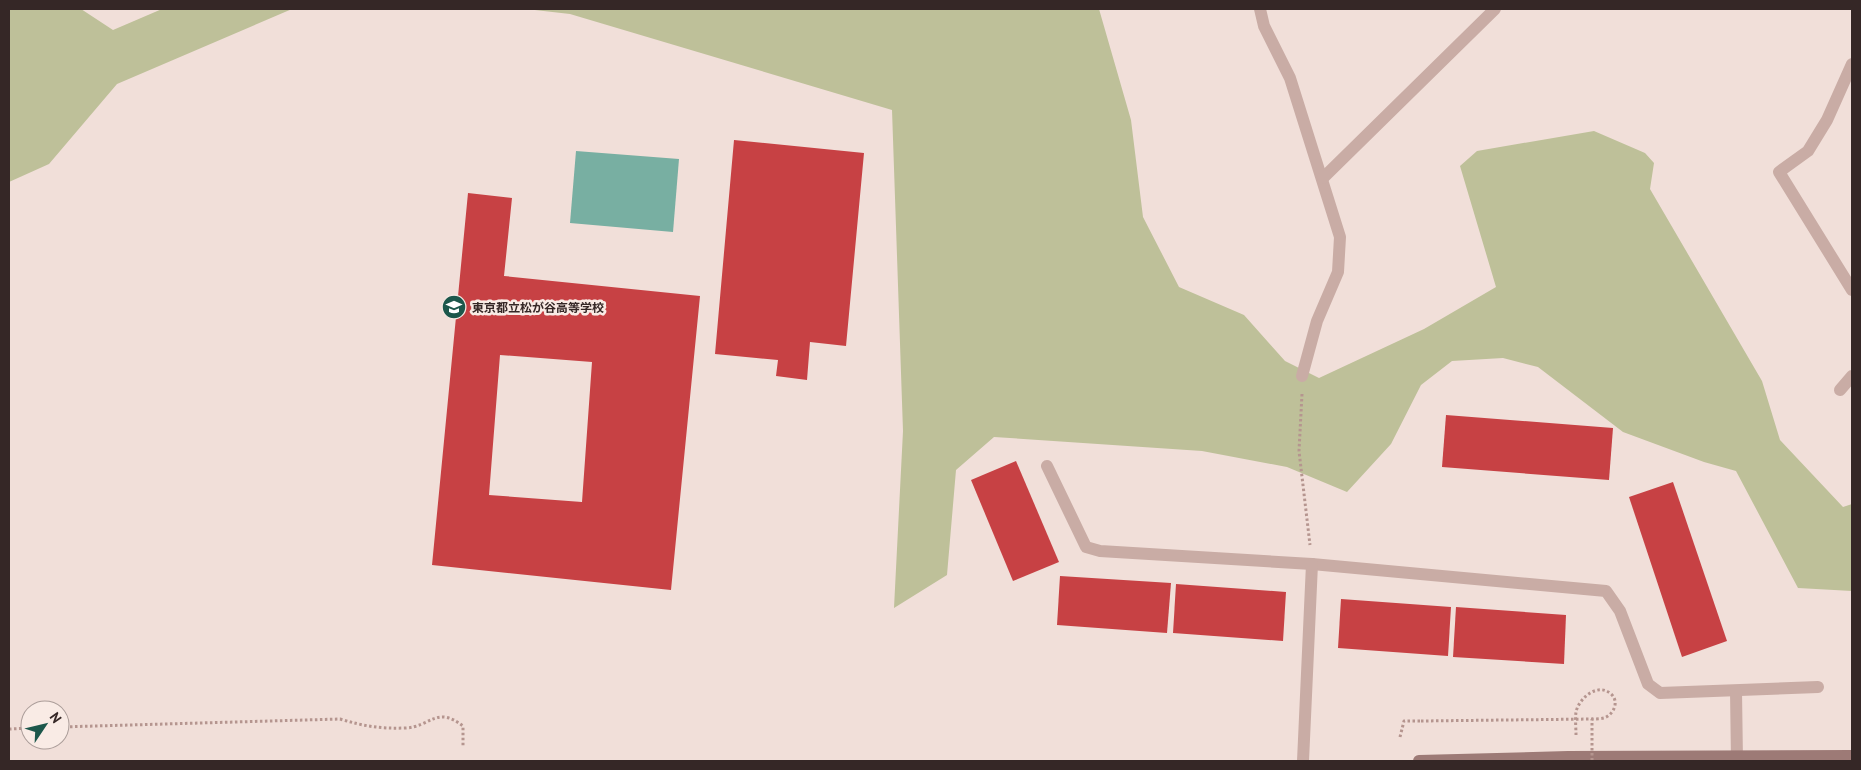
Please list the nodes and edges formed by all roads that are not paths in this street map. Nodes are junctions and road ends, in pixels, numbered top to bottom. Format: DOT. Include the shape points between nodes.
graph roads {
  1 [pos="1260,9"];
  2 [pos="1495,9"];
  3 [pos="1852,64"];
  4 [pos="1323,178"];
  5 [pos="1852,290"];
  6 [pos="1302,376"];
  7 [pos="1852,376"];
  8 [pos="1840,390"];
  9 [pos="1047,466"];
  10 [pos="1312,564"];
  11 [pos="1818,687"];
  12 [pos="1736,690"];
  13 [pos="1852,756"];
  14 [pos="1737,759"];
  15 [pos="1302,761"];
  16 [pos="1419,761"];
  1 -- 4 [label="street" via="1264,26 1290,78"];
  2 -- 4 [label="street"];
  3 -- 5 [label="street" via="1828,120 1808,151 1779,172"];
  4 -- 6 [label="street" via="1340,237 1338,272 1317,321"];
  7 -- 8 [label="street"];
  9 -- 10 [label="street" via="1086,547 1100,551"];
  10 -- 12 [label="street" via="1606,591 1620,611 1648,684 1660,693"];
  10 -- 15 [label="street"];
  11 -- 12 [label="street"];
  12 -- 14 [label="street"];
  13 -- 14 [label="street"];
  14 -- 16 [label="street" via="1568,757"];
}
